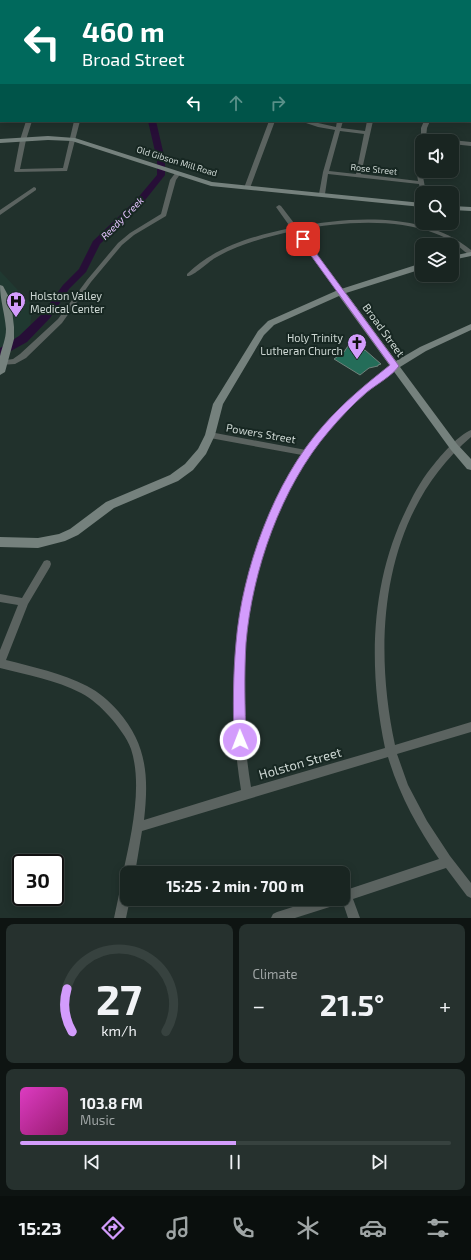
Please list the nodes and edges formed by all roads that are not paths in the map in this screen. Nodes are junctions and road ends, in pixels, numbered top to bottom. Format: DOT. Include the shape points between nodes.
graph roads {
  1 [pos="29,122"];
  2 [pos="77,122"];
  3 [pos="272,122"];
  4 [pos="307,122"];
  5 [pos="340,122"];
  6 [pos="370,122"];
  7 [pos="427,122"];
  8 [pos="338,129"];
  9 [pos="367,133"];
  10 [pos="424,134"];
  11 [pos="73,139"];
  12 [pos="23,140"];
  13 [pos="0,141"];
  14 [pos="459,143"];
  15 [pos="471,144"];
  16 [pos="174,172"];
  17 [pos="326,172"];
  18 [pos="358,176"];
  19 [pos="420,178"];
  20 [pos="421,183"];
  21 [pos="422,186"];
  22 [pos="247,188"];
  23 [pos="34,189"];
  24 [pos="322,194"];
  25 [pos="415,204"];
  26 [pos="280,207"];
  27 [pos="459,208"];
  28 [pos="471,209"];
  29 [pos="0,212"];
  30 [pos="294,228"];
  31 [pos="471,254"];
  32 [pos="459,257"];
  33 [pos="415,268"];
  34 [pos="189,275"];
  35 [pos="0,288"];
  36 [pos="341,292"];
  37 [pos="0,299"];
  38 [pos="7,308"];
  39 [pos="471,327"];
  40 [pos="1,365"];
  41 [pos="395,366"];
  42 [pos="471,433"];
  43 [pos="210,435"];
  44 [pos="454,447"];
  45 [pos="307,452"];
  46 [pos="471,466"];
  47 [pos="0,542"];
  48 [pos="47,564"];
  49 [pos="0,598"];
  50 [pos="24,602"];
  51 [pos="0,662"];
  52 [pos="471,727"];
  53 [pos="391,751"];
  54 [pos="246,793"];
  55 [pos="137,827"];
  56 [pos="448,862"];
  57 [pos="130,866"];
  58 [pos="471,892"];
  59 [pos="350,894"];
  60 [pos="123,906"];
  61 [pos="314,906"];
  62 [pos="347,906"];
  63 [pos="120,918"];
  64 [pos="277,918"];
  65 [pos="354,918"];
  1 -- 12 [label="street"];
  2 -- 11 [label="street"];
  3 -- 22 [label="street"];
  4 -- 8 [label="street"];
  5 -- 8 [label="street"];
  6 -- 9 [label="street"];
  7 -- 10 [label="street"];
  8 -- 9 [label="street"];
  8 -- 17 [label="street"];
  9 -- 18 [label="street"];
  11 -- 12 [label="street, Old Gibson Mill Road"];
  11 -- 12 [label="street" via="65,170 17,171"];
  11 -- 16 [label="street, Old Gibson Mill Road"];
  12 -- 13 [label="street, Old Gibson Mill Road"];
  14 -- 15 [label="street"];
  16 -- 22 [label="street, Old Gibson Mill Road" via="211,184"];
  16 -- 40 [label="street" via="164,215 120,244 60,321 23,356"];
  17 -- 18 [label="street, Rose Street"];
  17 -- 24 [label="street"];
  18 -- 20 [label="street, Rose Street"];
  19 -- 20 [label="street"];
  20 -- 21 [label="street"];
  22 -- 24 [label="street, Old Gibson Mill Road"];
  23 -- 29 [label="street"];
  24 -- 25 [label="street, Old Gibson Mill Road"];
  26 -- 30 [label="street, Broad Street"];
  27 -- 28 [label="street"];
  30 -- 31 [label="street" via="341,221 390,222 445,235"];
  30 -- 34 [label="street" via="249,240 227,249"];
  30 -- 36 [label="street, Broad Street"];
  31 -- 32 [label="street"];
  33 -- 36 [label="street"];
  35 -- 38 [label="street" via="7,301"];
  36 -- 41 [label="street, Broad Street"];
  36 -- 43 [label="street" via="287,314 266,327 218,404"];
  37 -- 38 [label="street"];
  38 -- 40 [label="street" via="10,339"];
  39 -- 41 [label="street" via="429,345"];
  41 -- 44 [label="street, Broad Street"];
  41 -- 45 [label="street" via="347,406"];
  42 -- 44 [label="street"];
  43 -- 45 [label="street, Powers Street"];
  43 -- 47 [label="street" via="196,460 174,478 110,505 68,535 50,542"];
  44 -- 46 [label="street, Broad Street"];
  44 -- 53 [label="street" via="430,476 415,500 397,540 387,575 381,620 380,669"];
  45 -- 54 [label="street" via="290,480 263,540 246,605 238,689"];
  48 -- 50 [label="street"];
  49 -- 50 [label="street"];
  50 -- 51 [label="street"];
  51 -- 55 [label="street" via="80,687 112,711 136,748 140,789"];
  52 -- 53 [label="street, Holston Street"];
  53 -- 54 [label="street, Holston Street"];
  53 -- 56 [label="street" via="414,808"];
  54 -- 55 [label="street, Holston Street"];
  55 -- 57 [label="street"];
  56 -- 58 [label="street"];
  56 -- 59 [label="street"];
  60 -- 63 [label="street"];
  61 -- 64 [label="street"];
  62 -- 65 [label="street"];
}
